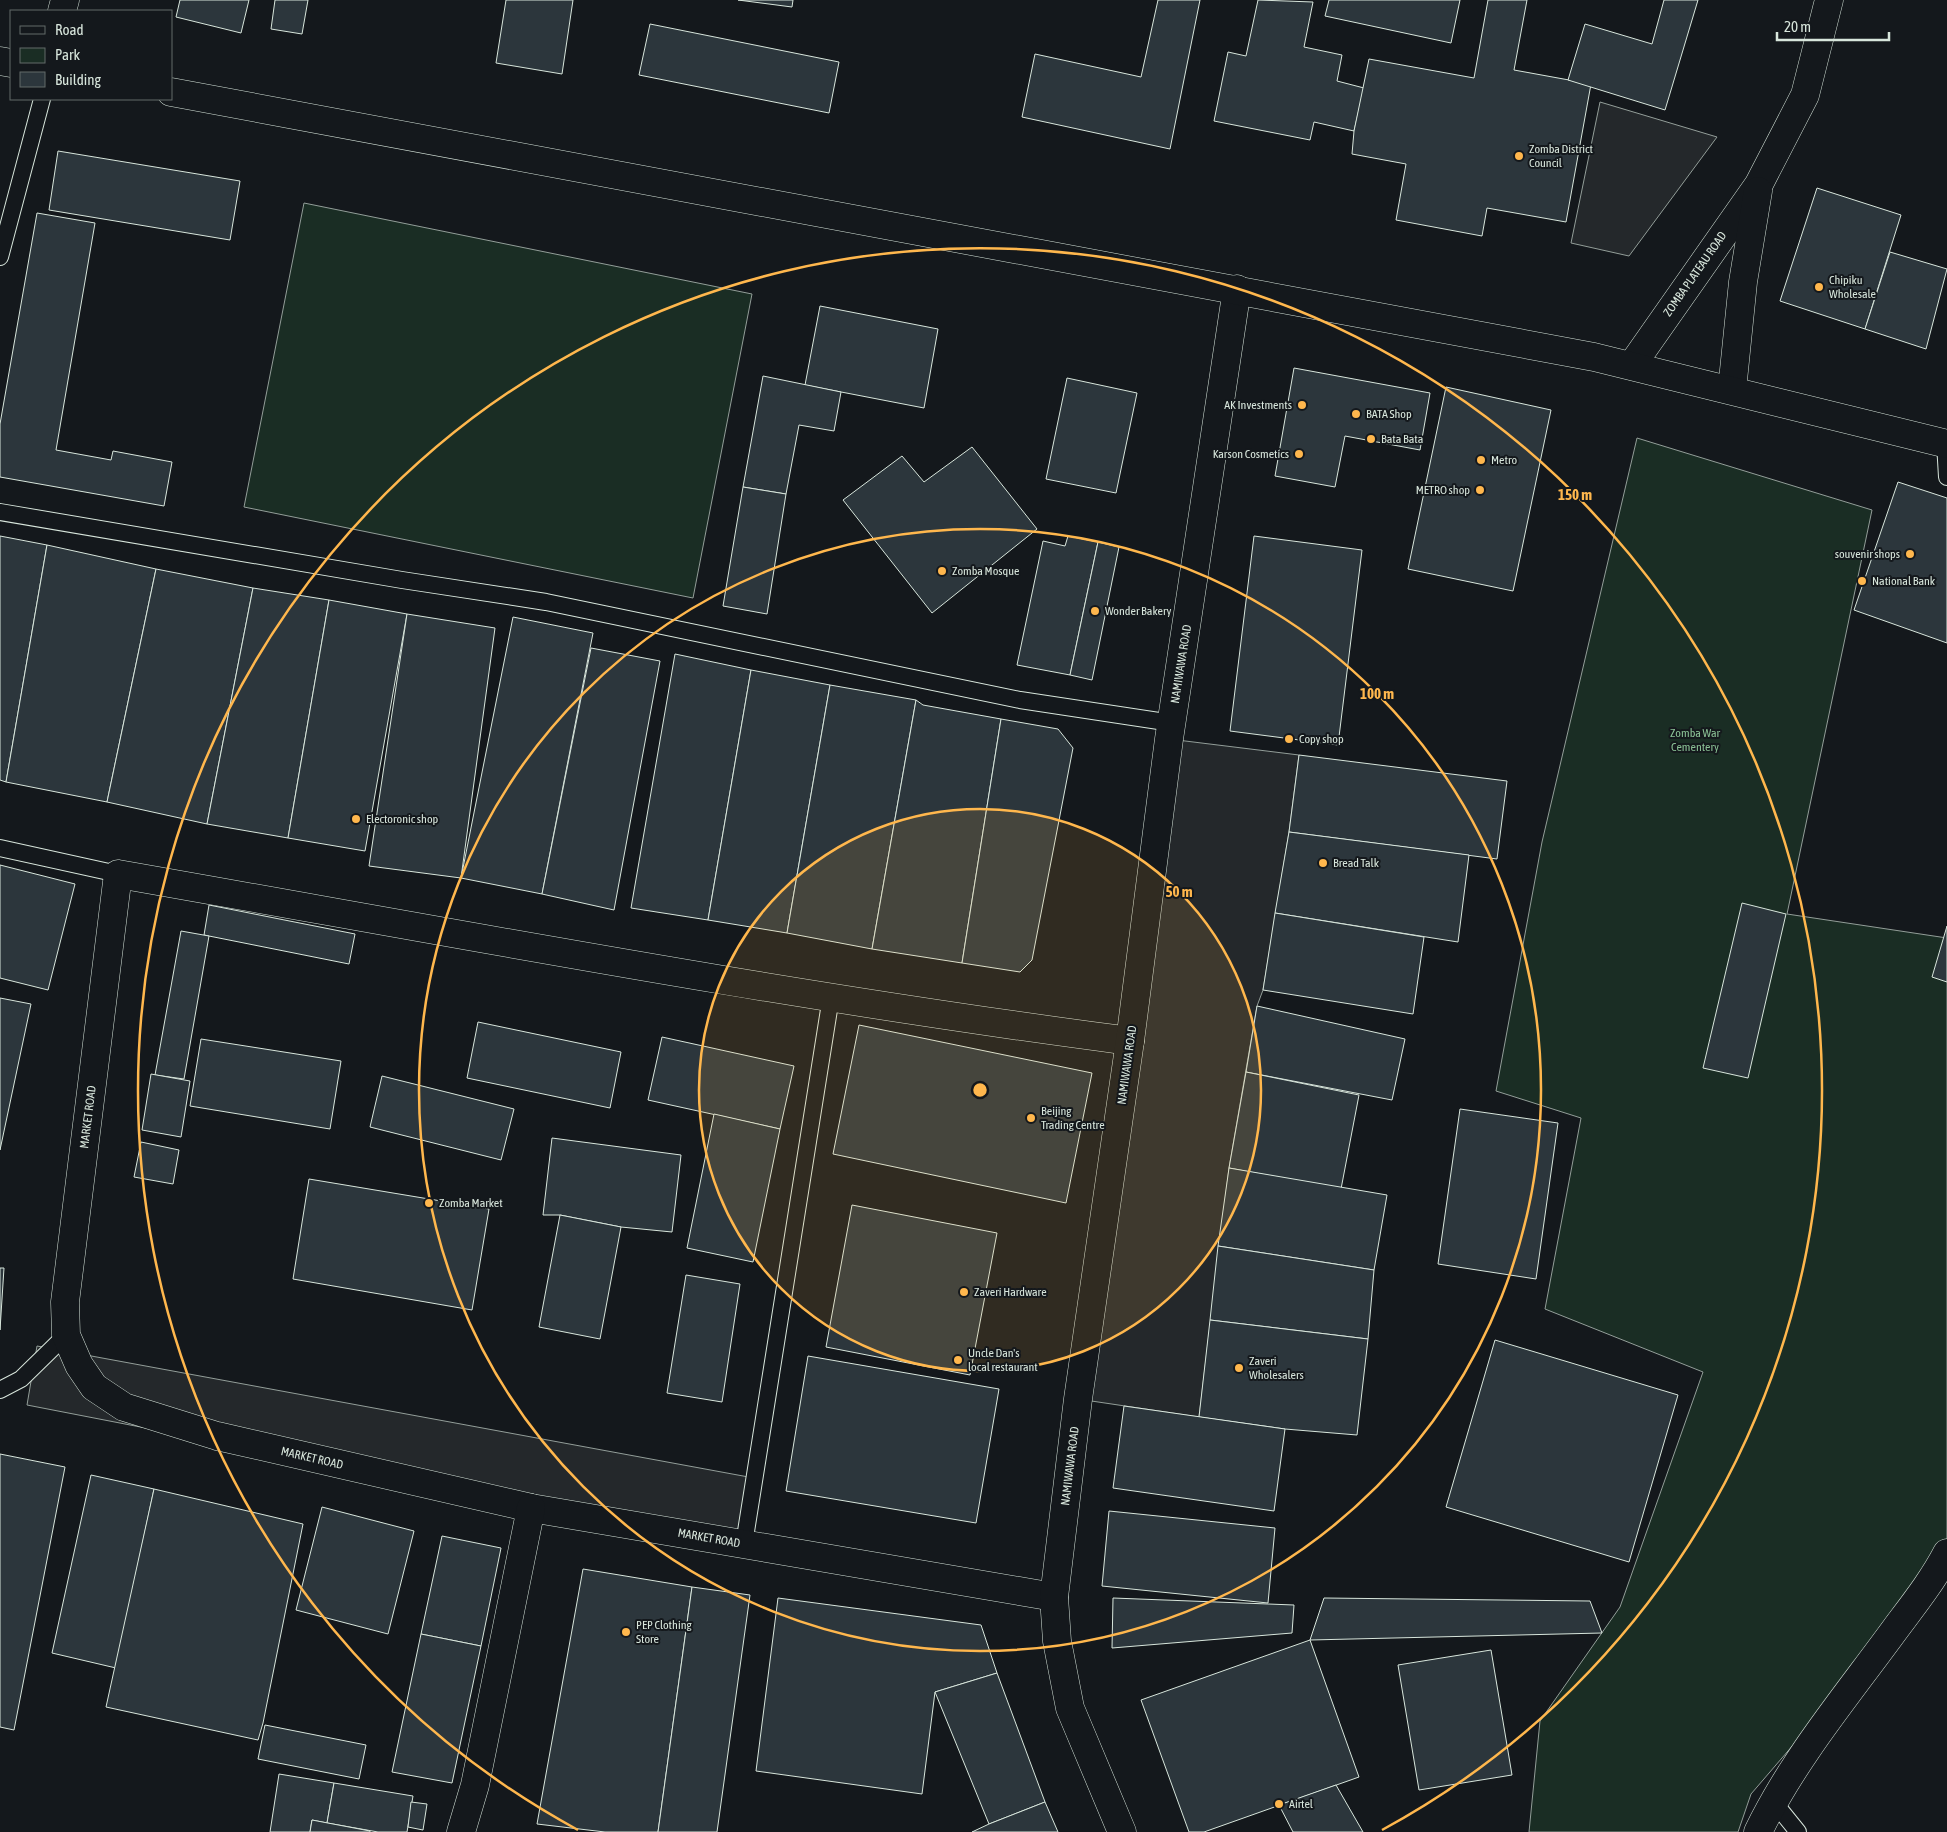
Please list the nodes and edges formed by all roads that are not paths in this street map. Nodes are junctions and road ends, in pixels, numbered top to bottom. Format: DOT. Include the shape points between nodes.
graph roads {
  1 [pos="1829,0"];
  2 [pos="172,92"];
  3 [pos="42,100"];
  4 [pos="1760,184"];
  5 [pos="0,257"];
  6 [pos="1237,289"];
  7 [pos="1632,365"];
  8 [pos="1732,390"];
  9 [pos="1946,444"];
  10 [pos="1947,476"];
  11 [pos="0,512"];
  12 [pos="1172,723"];
  13 [pos="0,848"];
  14 [pos="118,874"];
  15 [pos="831,997"];
  16 [pos="1130,1041"];
  17 [pos="66,1335"];
  18 [pos="0,1390"];
  19 [pos="532,1508"];
  20 [pos="744,1544"];
  21 [pos="1947,1553"];
  22 [pos="1054,1597"];
  23 [pos="1773,1801"];
  24 [pos="461,1832"];
  25 [pos="1122,1832"];
  26 [pos="1758,1832"];
  27 [pos="1798,1832"];
  1 -- 4 [label="main road, ZOMBA PLATEAU ROAD" via="1805,95"];
  2 -- 6 [label="main road"];
  3 -- 5 [label="lane"];
  4 -- 7 [label="main road, ZOMBA PLATEAU ROAD"];
  4 -- 8 [label="main road, ZOMBA PLATEAU ROAD" via="1743,282"];
  6 -- 7 [label="main road"];
  6 -- 12 [label="main road, NAMIWAWA ROAD"];
  7 -- 8 [label="main road"];
  8 -- 9 [label="main road"];
  9 -- 10 [label="lane"];
  11 -- 12 [label="lane" via="546,602 1020,700"];
  12 -- 16 [label="main road, NAMIWAWA ROAD"];
  13 -- 14 [label="lane"];
  14 -- 15 [label="main road"];
  14 -- 17 [label="main road, MARKET ROAD" via="65,1302"];
  15 -- 16 [label="main road"];
  15 -- 20 [label="lane"];
  16 -- 22 [label="main road, NAMIWAWA ROAD" via="1078,1399"];
  17 -- 18 [label="lane" via="21,1379"];
  17 -- 19 [label="main road, MARKET ROAD" via="79,1365 94,1387 124,1407 217,1436"];
  19 -- 20 [label="main road, MARKET ROAD"];
  19 -- 24 [label="main road" via="475,1785"];
  20 -- 22 [label="main road, MARKET ROAD"];
  21 -- 23 [label="main road"];
  22 -- 25 [label="main road, NAMIWAWA ROAD" via="1056,1641 1070,1708"];
  23 -- 26 [label="main road"];
  23 -- 27 [label="lane"];
}
